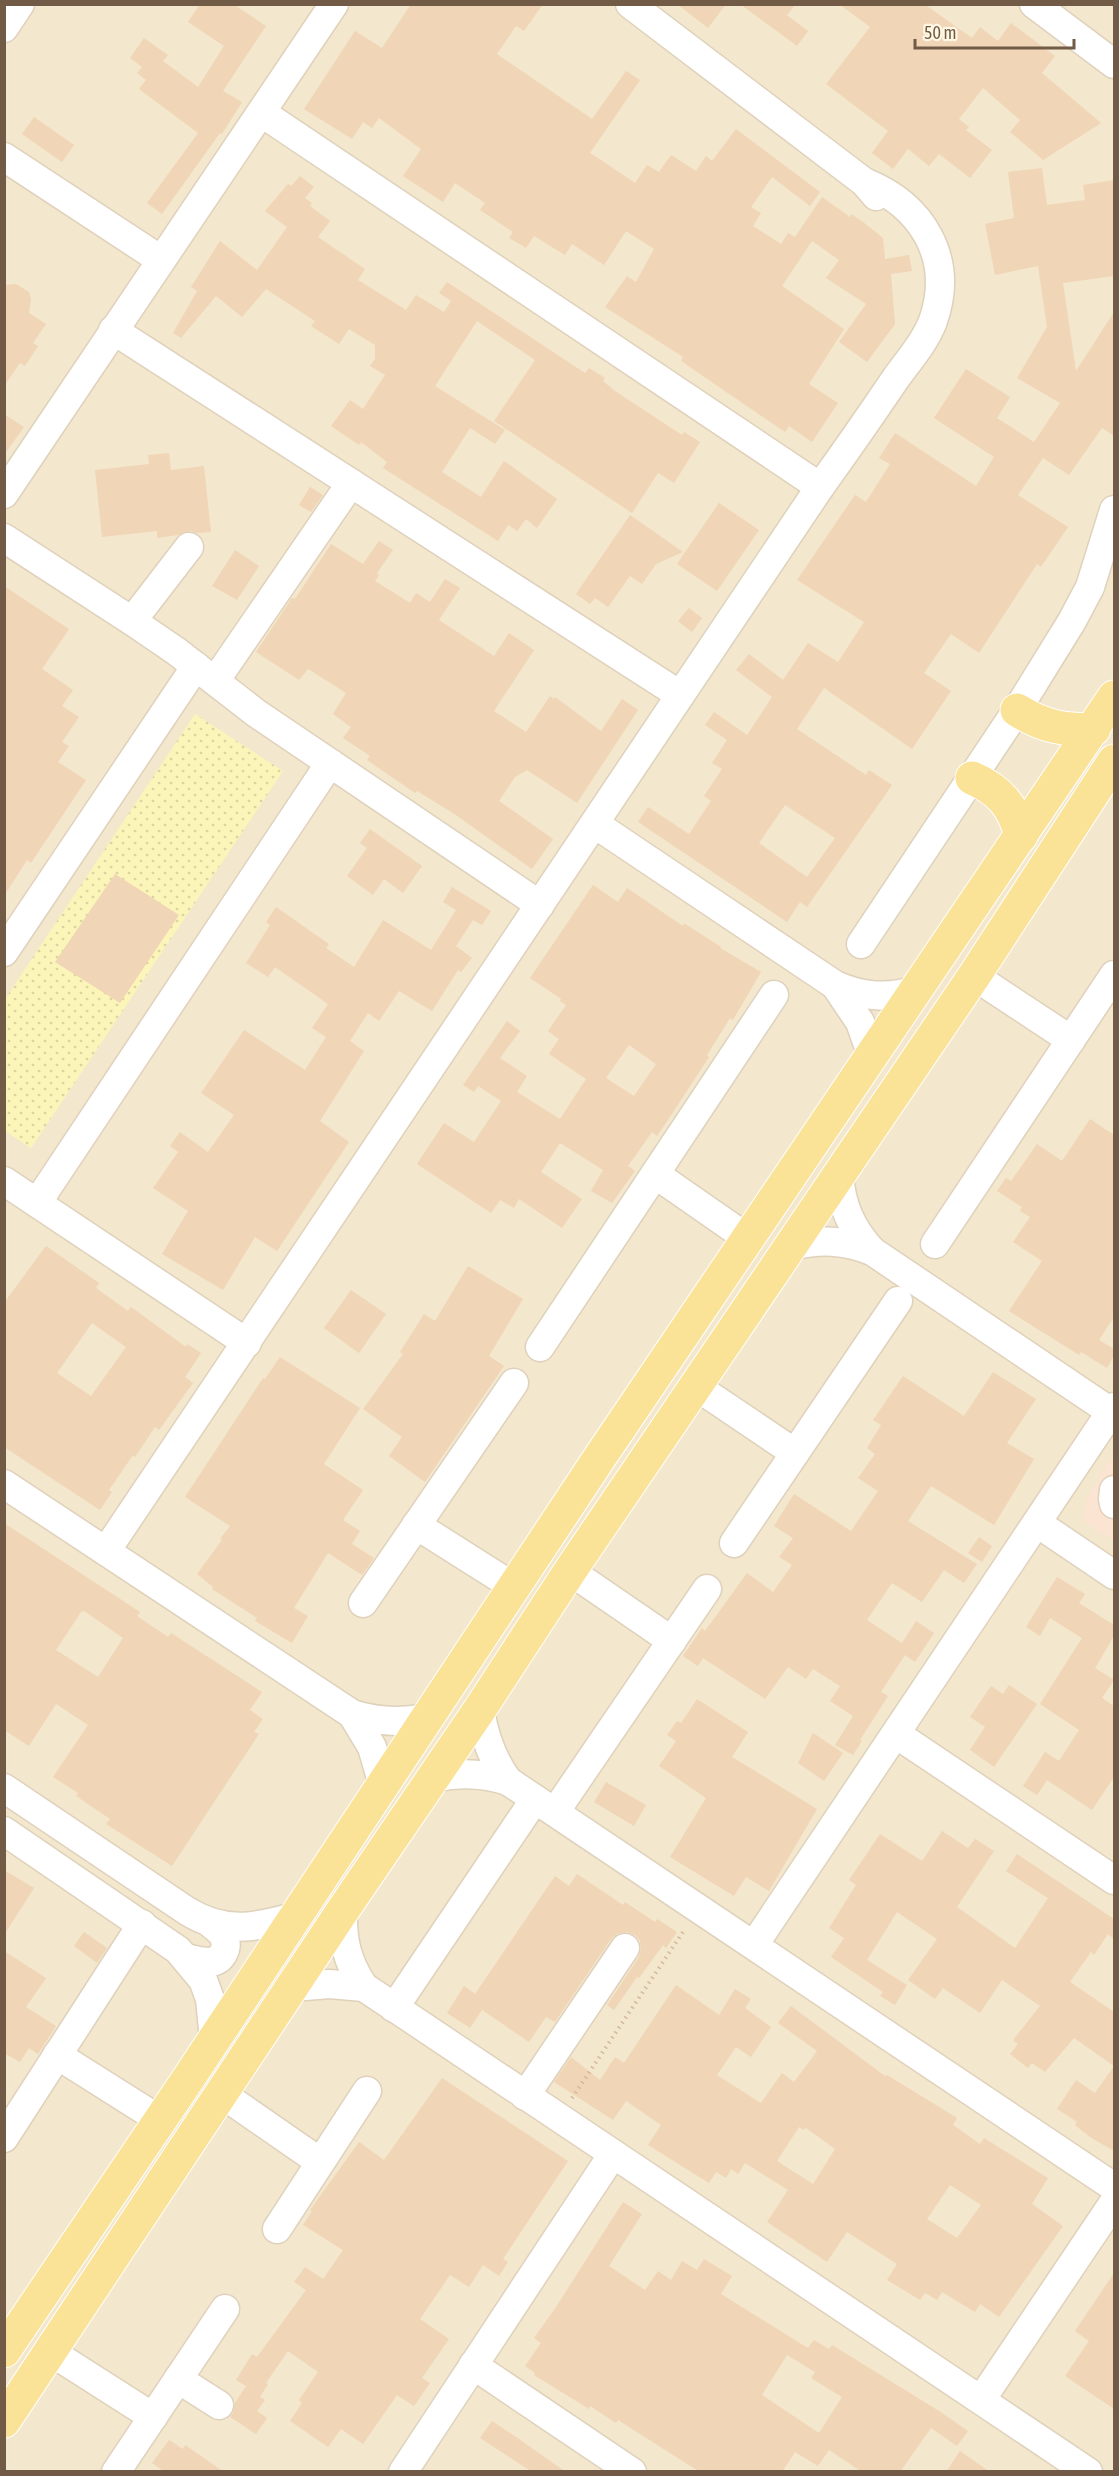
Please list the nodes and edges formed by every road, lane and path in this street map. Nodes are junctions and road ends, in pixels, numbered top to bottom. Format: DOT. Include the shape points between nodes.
graph roads {
  1 [pos="20,4"];
  2 [pos="334,4"];
  3 [pos="630,4"];
  4 [pos="1034,4"];
  5 [pos="4,28"];
  6 [pos="1114,64"];
  7 [pos="262,113"];
  8 [pos="4,157"];
  9 [pos="161,260"];
  10 [pos="113,330"];
  11 [pos="351,483"];
  12 [pos="820,487"];
  13 [pos="4,494"];
  14 [pos="1114,510"];
  15 [pos="4,538"];
  16 [pos="189,547"];
  17 [pos="132,621"];
  18 [pos="205,674"];
  19 [pos="680,695"];
  20 [pos="1114,697"];
  21 [pos="1017,710"];
  22 [pos="1094,729"];
  23 [pos="1114,762"];
  24 [pos="330,763"];
  25 [pos="972,778"];
  26 [pos="595,824"];
  27 [pos="1021,836"];
  28 [pos="540,905"];
  29 [pos="861,944"];
  30 [pos="4,952"];
  31 [pos="1114,975"];
  32 [pos="974,976"];
  33 [pos="835,985"];
  34 [pos="917,990"];
  35 [pos="774,995"];
  36 [pos="1071,1040"];
  37 [pos="872,1056"];
  38 [pos="655,1174"];
  39 [pos="839,1174"];
  40 [pos="4,1181"];
  41 [pos="37,1203"];
  42 [pos="747,1239"];
  43 [pos="935,1245"];
  44 [pos="792,1246"];
  45 [pos="872,1251"];
  46 [pos="898,1301"];
  47 [pos="247,1343"];
  48 [pos="540,1347"];
  49 [pos="514,1383"];
  50 [pos="697,1387"];
  51 [pos="1113,1409"];
  52 [pos="795,1453"];
  53 [pos="598,1460"];
  54 [pos="4,1484"];
  55 [pos="1114,1490"];
  56 [pos="1114,1504"];
  57 [pos="1037,1523"];
  58 [pos="416,1525"];
  59 [pos="734,1543"];
  60 [pos="106,1551"];
  61 [pos="570,1570"];
  62 [pos="1114,1575"];
  63 [pos="514,1587"];
  64 [pos="707,1589"];
  65 [pos="363,1603"];
  66 [pos="672,1641"];
  67 [pos="480,1709"];
  68 [pos="351,1714"];
  69 [pos="426,1718"];
  70 [pos="896,1734"];
  71 [pos="434,1778"];
  72 [pos="508,1781"];
  73 [pos="383,1785"];
  74 [pos="4,1788"];
  75 [pos="545,1805"];
  76 [pos="4,1831"];
  77 [pos="1114,1880"];
  78 [pos="699,1909"];
  79 [pos="344,1910"];
  80 [pos="294,1917"];
  81 [pos="210,1923"];
  82 [pos="142,1924"];
  83 [pos="754,1945"];
  84 [pos="625,1948"];
  85 [pos="186,1958"];
  86 [pos="293,1987"];
  87 [pos="364,1987"];
  88 [pos="394,2008"];
  89 [pos="214,2039"];
  90 [pos="57,2055"];
  91 [pos="367,2091"];
  92 [pos="222,2094"];
  93 [pos="525,2096"];
  94 [pos="559,2118"];
  95 [pos="159,2120"];
  96 [pos="4,2138"];
  97 [pos="613,2154"];
  98 [pos="320,2162"];
  99 [pos="1114,2187"];
  100 [pos="1114,2202"];
  101 [pos="277,2229"];
  102 [pos="132,2231"];
  103 [pos="225,2308"];
  104 [pos="4,2351"];
  105 [pos="51,2352"];
  106 [pos="473,2365"];
  107 [pos="178,2379"];
  108 [pos="981,2400"];
  109 [pos="219,2405"];
  110 [pos="153,2417"];
  111 [pos="4,2421"];
  112 [pos="116,2472"];
  113 [pos="403,2472"];
  114 [pos="632,2472"];
  115 [pos="1088,2472"];
  1 -- 5 [label="street"];
  2 -- 7 [label="street"];
  3 -- 12 [label="street" via="864,182 895,197 909,209 936,254 937,306 925,339"];
  4 -- 6 [label="street"];
  7 -- 9 [label="street"];
  7 -- 12 [label="street"];
  8 -- 9 [label="street"];
  9 -- 10 [label="street"];
  10 -- 11 [label="street"];
  10 -- 13 [label="street"];
  11 -- 18 [label="street"];
  11 -- 19 [label="street"];
  12 -- 19 [label="street"];
  14 -- 21 [label="street" via="1081,604"];
  15 -- 17 [label="street"];
  16 -- 17 [label="street"];
  17 -- 18 [label="street"];
  18 -- 24 [label="street"];
  18 -- 30 [label="street"];
  19 -- 26 [label="street"];
  20 -- 22 [label="main road"];
  21 -- 22 [label="main road" via="1030,719 1061,729"];
  21 -- 25 [label="street"];
  22 -- 27 [label="main road"];
  23 -- 32 [label="main road"];
  24 -- 28 [label="street"];
  24 -- 41 [label="street"];
  25 -- 27 [label="main road" via="1000,794 1014,813"];
  25 -- 29 [label="street"];
  26 -- 28 [label="street"];
  26 -- 33 [label="street"];
  27 -- 34 [label="main road"];
  28 -- 47 [label="street"];
  31 -- 36 [label="street"];
  32 -- 36 [label="street"];
  32 -- 39 [label="main road"];
  33 -- 34 [label="street" via="880,997"];
  33 -- 37 [label="street" via="860,1022"];
  34 -- 37 [label="main road"];
  35 -- 38 [label="street"];
  36 -- 43 [label="street"];
  37 -- 42 [label="main road"];
  38 -- 42 [label="street"];
  38 -- 48 [label="street"];
  39 -- 44 [label="main road"];
  39 -- 45 [label="street" via="848,1216"];
  40 -- 41 [label="street"];
  41 -- 47 [label="street"];
  42 -- 53 [label="main road"];
  44 -- 45 [label="street" via="832,1240"];
  44 -- 50 [label="main road"];
  45 -- 51 [label="street"];
  46 -- 52 [label="street"];
  47 -- 60 [label="street"];
  49 -- 58 [label="street"];
  50 -- 52 [label="street"];
  50 -- 61 [label="main road"];
  51 -- 57 [label="street"];
  52 -- 59 [label="street"];
  53 -- 61 [label="main road" via="612,1461 616,1474 576,1543"];
  53 -- 63 [label="main road"];
  54 -- 60 [label="street"];
  55 -- 56 [label="street"];
  57 -- 62 [label="street"];
  57 -- 70 [label="street"];
  58 -- 63 [label="street"];
  58 -- 65 [label="street"];
  60 -- 68 [label="street"];
  61 -- 66 [label="street"];
  61 -- 67 [label="main road"];
  63 -- 69 [label="main road"];
  64 -- 66 [label="street"];
  66 -- 75 [label="street"];
  67 -- 71 [label="main road"];
  67 -- 72 [label="street" via="486,1740"];
  68 -- 69 [label="street" via="381,1721"];
  68 -- 73 [label="street" via="372,1747"];
  69 -- 73 [label="main road"];
  70 -- 77 [label="street"];
  70 -- 83 [label="street"];
  71 -- 72 [label="street" via="464,1773"];
  71 -- 79 [label="main road"];
  72 -- 75 [label="street"];
  73 -- 80 [label="main road"];
  74 -- 81 [label="street"];
  75 -- 78 [label="street"];
  75 -- 88 [label="street"];
  76 -- 82 [label="street"];
  78 -- 83 [label="street"];
  78 -- 94 [label="path"];
  79 -- 86 [label="main road"];
  79 -- 87 [label="street" via="345,1951"];
  80 -- 81 [label="street" via="244,1928"];
  80 -- 89 [label="main road"];
  81 -- 85 [label="street" via="225,1939 223,1955 208,1962"];
  82 -- 85 [label="street"];
  82 -- 90 [label="street"];
  83 -- 99 [label="street"];
  84 -- 93 [label="street"];
  85 -- 89 [label="street" via="210,2000"];
  86 -- 87 [label="street"];
  86 -- 92 [label="main road"];
  87 -- 88 [label="street"];
  88 -- 93 [label="street"];
  89 -- 95 [label="main road"];
  90 -- 95 [label="street"];
  90 -- 96 [label="street"];
  91 -- 98 [label="street"];
  92 -- 98 [label="street"];
  92 -- 102 [label="main road"];
  93 -- 94 [label="street"];
  94 -- 97 [label="street"];
  95 -- 102 [label="main road" via="152,2159 115,2220 118,2228"];
  95 -- 104 [label="main road"];
  97 -- 106 [label="street"];
  97 -- 108 [label="street"];
  98 -- 101 [label="street"];
  100 -- 108 [label="street"];
  102 -- 105 [label="main road"];
  103 -- 107 [label="street"];
  105 -- 110 [label="street"];
  105 -- 111 [label="main road"];
  106 -- 113 [label="street"];
  106 -- 114 [label="street"];
  107 -- 109 [label="street"];
  107 -- 110 [label="street"];
  108 -- 115 [label="street"];
  110 -- 112 [label="street"];
}
